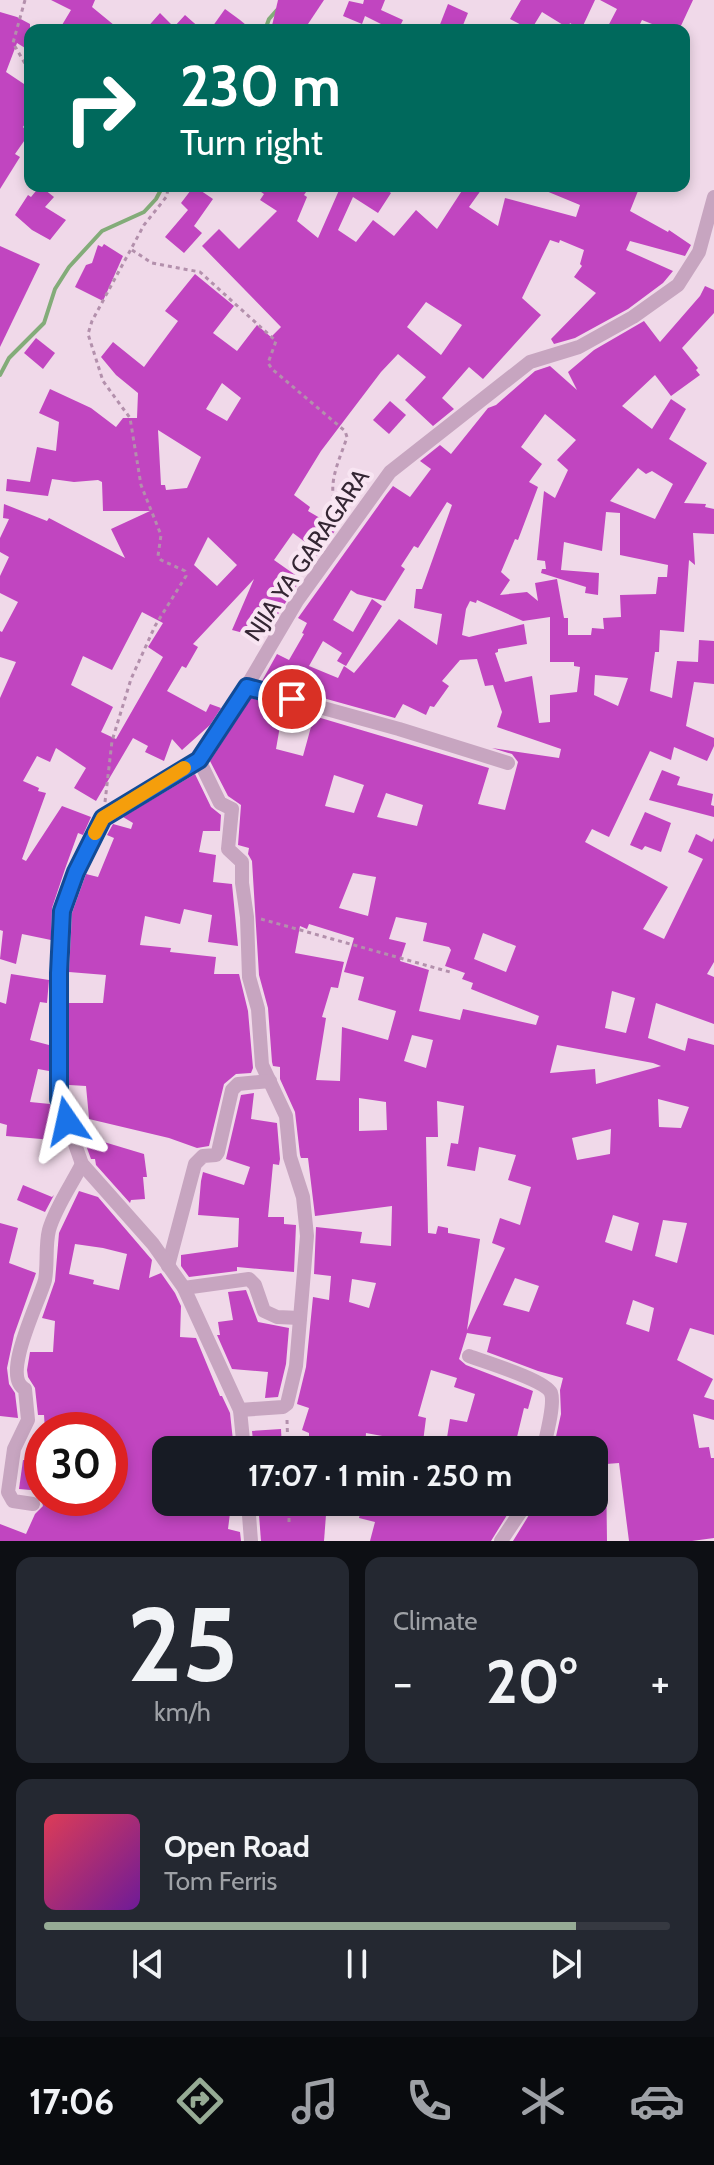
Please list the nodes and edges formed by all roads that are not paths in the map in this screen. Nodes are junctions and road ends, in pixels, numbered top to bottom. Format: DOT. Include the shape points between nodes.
graph roads {
  1 [pos="714,197"];
  2 [pos="247,687"];
  3 [pos="199,760"];
  4 [pos="508,763"];
  5 [pos="270,1081"];
  6 [pos="82,1164"];
  7 [pos="168,1266"];
  8 [pos="184,1288"];
  9 [pos="300,1318"];
  10 [pos="469,1356"];
  11 [pos="240,1410"];
  12 [pos="27,1412"];
  13 [pos="24,1428"];
  14 [pos="243,1436"];
  15 [pos="546,1436"];
  16 [pos="24,1503"];
  17 [pos="249,1516"];
  18 [pos="518,1516"];
  19 [pos="251,1541"];
  20 [pos="501,1541"];
  1 -- 2 [label="street, NJIA YA GARAGARA" via="699,252 678,285 579,347 530,362 390,472 297,601"];
  2 -- 3 [label="street, NJIA YA GARAGARA"];
  2 -- 4 [label="street"];
  3 -- 5 [label="street" via="220,803 232,809 228,849 242,862 249,977 258,1009 262,1065"];
  3 -- 6 [label="street, NJIA YA GARAGARA" via="103,818 62,911 59,1099"];
  5 -- 7 [label="street" via="238,1084 232,1090 218,1152 195,1164"];
  5 -- 9 [label="street" via="286,1116 290,1157 303,1197 307,1236"];
  6 -- 7 [label="street"];
  6 -- 12 [label="street" via="48,1232 45,1279 22,1343 16,1380 25,1389"];
  7 -- 8 [label="street"];
  8 -- 9 [label="street" via="249,1279 264,1311"];
  8 -- 11 [label="street"];
  9 -- 11 [label="street" via="287,1404"];
  10 -- 15 [label="street" via="547,1387 552,1401"];
  11 -- 14 [label="street"];
  13 -- 16 [label="street" via="14,1449 8,1492 13,1501"];
  17 -- 19 [label="street"];
  18 -- 20 [label="street"];
}
